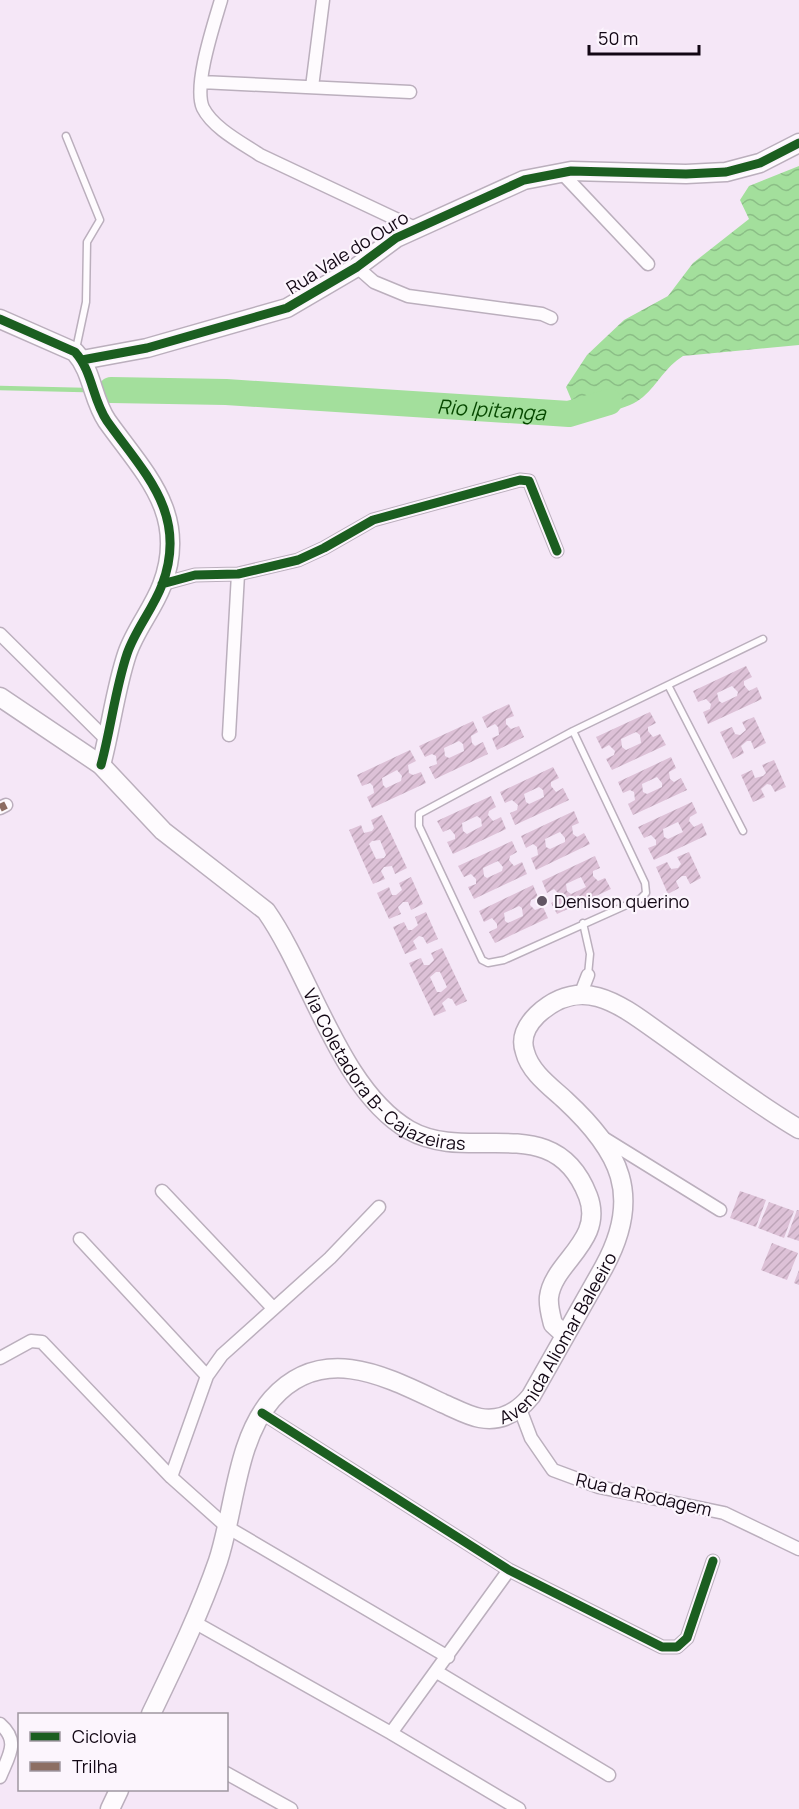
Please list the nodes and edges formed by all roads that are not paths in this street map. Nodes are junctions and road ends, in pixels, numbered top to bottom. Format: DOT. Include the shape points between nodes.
graph roads {
  1 [pos="221,0"];
  2 [pos="323,0"];
  3 [pos="201,82"];
  4 [pos="312,87"];
  5 [pos="410,92"];
  6 [pos="66,136"];
  7 [pos="799,143"];
  8 [pos="561,172"];
  9 [pos="415,228"];
  10 [pos="648,264"];
  11 [pos="357,267"];
  12 [pos="550,318"];
  13 [pos="0,319"];
  14 [pos="79,356"];
  15 [pos="557,551"];
  16 [pos="238,574"];
  17 [pos="162,584"];
  18 [pos="0,634"];
  19 [pos="763,639"];
  20 [pos="668,685"];
  21 [pos="0,697"];
  22 [pos="573,731"];
  23 [pos="230,735"];
  24 [pos="107,740"];
  25 [pos="101,765"];
  26 [pos="743,831"];
  27 [pos="583,923"];
  28 [pos="588,975"];
  29 [pos="581,993"];
  30 [pos="799,1129"];
  31 [pos="601,1136"];
  32 [pos="162,1191"];
  33 [pos="379,1207"];
  34 [pos="720,1210"];
  35 [pos="80,1239"];
  36 [pos="273,1308"];
  37 [pos="560,1325"];
  38 [pos="0,1358"];
  39 [pos="207,1376"];
  40 [pos="520,1409"];
  41 [pos="262,1413"];
  42 [pos="171,1477"];
  43 [pos="227,1527"];
  44 [pos="799,1549"];
  45 [pos="713,1561"];
  46 [pos="509,1570"];
  47 [pos="194,1622"];
  48 [pos="448,1657"];
  49 [pos="437,1672"];
  50 [pos="151,1713"];
  51 [pos="0,1724"];
  52 [pos="391,1733"];
  53 [pos="228,1774"];
  54 [pos="609,1775"];
  55 [pos="0,1777"];
  56 [pos="119,1791"];
  57 [pos="110,1809"];
  58 [pos="291,1809"];
  59 [pos="519,1809"];
  1 -- 3 [label="street"];
  2 -- 4 [label="street"];
  3 -- 4 [label="street"];
  3 -- 9 [label="street" via="204,109 237,140 260,155"];
  4 -- 5 [label="street"];
  6 -- 14 [label="lane" via="100,220 87,242 86,302"];
  7 -- 8 [label="main road, Rua Vale do Ouro" via="760,163 726,172"];
  8 -- 9 [label="main road, Rua Vale do Ouro" via="524,180"];
  8 -- 10 [label="street"];
  9 -- 11 [label="main road, Rua Vale do Ouro"];
  11 -- 12 [label="street, Rua Vale do Ouro" via="374,282 408,296"];
  11 -- 14 [label="main road, Rua Vale do Ouro" via="277,312 147,348"];
  13 -- 14 [label="main road"];
  14 -- 17 [label="main road" via="97,405 154,484 166,510 169,559"];
  15 -- 16 [label="street" via="535,491 529,481 520,480 372,520 313,554"];
  16 -- 17 [label="street" via="195,575"];
  16 -- 23 [label="street"];
  17 -- 24 [label="main road" via="127,652"];
  18 -- 24 [label="street"];
  19 -- 20 [label="lane"];
  20 -- 22 [label="lane"];
  20 -- 26 [label="lane"];
  21 -- 25 [label="main road, Via Coletadora B- Cajazeiras"];
  22 -- 27 [label="lane" via="647,888 640,899"];
  22 -- 27 [label="lane" via="422,811 417,819 482,960 495,963"];
  24 -- 25 [label="main road"];
  25 -- 37 [label="main road, Via Coletadora B- Cajazeiras" via="164,831 266,911 364,1089 396,1120 409,1130 444,1143 528,1144 545,1148 568,1162 591,1207 587,1233 575,1256 554,1281 549,1296"];
  27 -- 28 [label="lane" via="590,954"];
  28 -- 29 [label="street"];
  29 -- 30 [label="main road" via="632,1012"];
  29 -- 31 [label="main road, Avenida Aliomar Baleeiro" via="554,1002 532,1020 523,1039 525,1052 544,1080"];
  31 -- 34 [label="street"];
  31 -- 37 [label="main road, Avenida Aliomar Baleeiro" via="619,1172 622,1223 614,1249"];
  32 -- 36 [label="street"];
  33 -- 36 [label="street" via="330,1258"];
  35 -- 39 [label="street"];
  36 -- 39 [label="street" via="222,1355"];
  37 -- 40 [label="main road, Avenida Aliomar Baleeiro" via="555,1352"];
  38 -- 42 [label="street" via="31,1341 42,1342"];
  39 -- 42 [label="street"];
  40 -- 41 [label="main road, Avenida Aliomar Baleeiro" via="509,1415 480,1418 382,1375 343,1368 311,1373 290,1383"];
  40 -- 44 [label="street, Rua da Rodagem" via="531,1438 553,1470 599,1487 724,1513"];
  41 -- 43 [label="main road, Avenida Aliomar Baleeiro" via="251,1429"];
  41 -- 46 [label="street"];
  42 -- 43 [label="street"];
  43 -- 47 [label="main road, Avenida Aliomar Baleeiro"];
  43 -- 48 [label="street"];
  45 -- 46 [label="street" via="687,1638 677,1647 669,1648"];
  46 -- 48 [label="street"];
  47 -- 50 [label="main road, Avenida Aliomar Baleeiro"];
  47 -- 52 [label="street"];
  48 -- 49 [label="street"];
  49 -- 52 [label="street"];
  49 -- 54 [label="street"];
  51 -- 55 [label="street" via="12,1740"];
  52 -- 59 [label="street"];
  53 -- 58 [label="street"];
  56 -- 57 [label="main road"];
}
